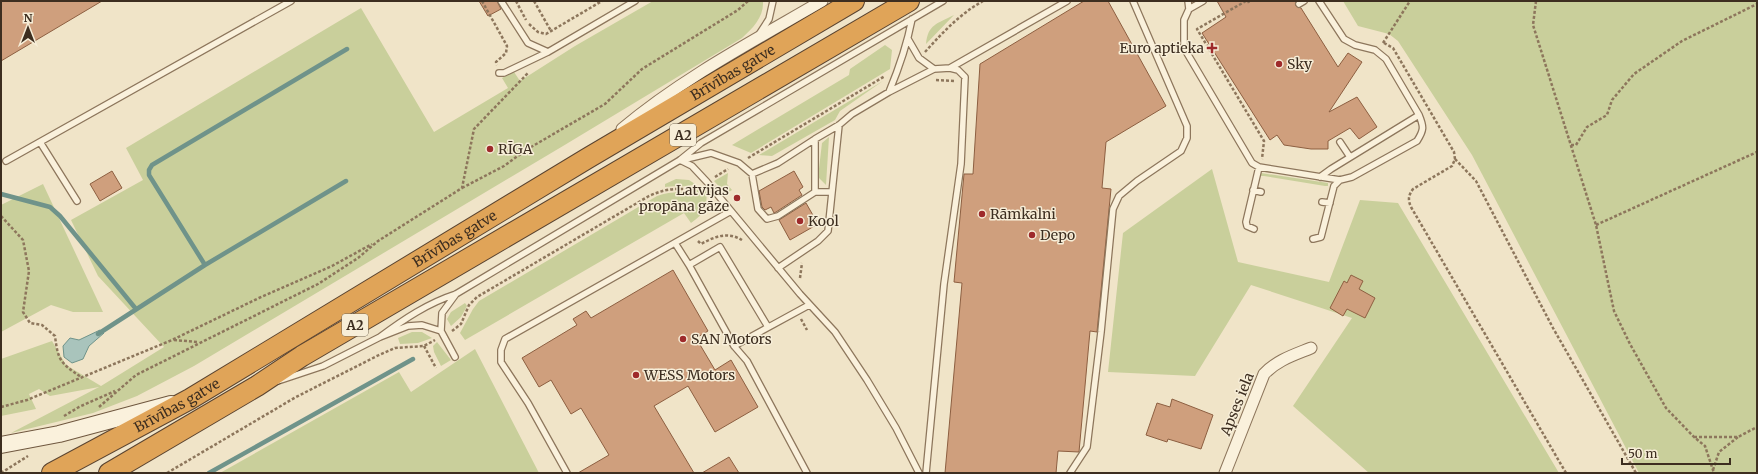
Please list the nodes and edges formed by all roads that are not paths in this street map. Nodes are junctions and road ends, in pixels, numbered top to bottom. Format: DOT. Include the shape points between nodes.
graph roads {
  1 [pos="291,1"];
  2 [pos="501,1"];
  3 [pos="635,1"];
  4 [pos="773,1"];
  5 [pos="822,1"];
  6 [pos="854,1"];
  7 [pos="943,1"];
  8 [pos="1067,1"];
  9 [pos="1133,1"];
  10 [pos="1188,1"];
  11 [pos="1203,1"];
  12 [pos="1319,1"];
  13 [pos="1189,9"];
  14 [pos="911,10"];
  15 [pos="908,39"];
  16 [pos="752,42"];
  17 [pos="548,52"];
  18 [pos="950,68"];
  19 [pos="934,69"];
  20 [pos="499,73"];
  21 [pos="889,92"];
  22 [pos="1419,115"];
  23 [pos="839,126"];
  24 [pos="815,139"];
  25 [pos="40,142"];
  26 [pos="1340,142"];
  27 [pos="1350,157"];
  28 [pos="588,158"];
  29 [pos="680,160"];
  30 [pos="6,161"];
  31 [pos="1260,167"];
  32 [pos="752,174"];
  33 [pos="1320,177"];
  34 [pos="1340,180"];
  35 [pos="1253,190"];
  36 [pos="815,192"];
  37 [pos="831,192"];
  38 [pos="1261,192"];
  39 [pos="77,201"];
  40 [pos="1322,202"];
  41 [pos="1330,203"];
  42 [pos="731,211"];
  43 [pos="1254,229"];
  44 [pos="1313,239"];
  45 [pos="675,243"];
  46 [pos="689,265"];
  47 [pos="778,268"];
  48 [pos="456,294"];
  49 [pos="809,305"];
  50 [pos="768,327"];
  51 [pos="442,333"];
  52 [pos="380,337"];
  53 [pos="734,346"];
  54 [pos="1311,348"];
  55 [pos="455,357"];
  56 [pos="257,386"];
  57 [pos="190,399"];
  58 [pos="1,445"];
  59 [pos="52,473"];
  60 [pos="109,473"];
  61 [pos="567,473"];
  62 [pos="807,473"];
  63 [pos="919,473"];
  64 [pos="926,473"];
  65 [pos="1070,473"];
  66 [pos="1225,473"];
  1 -- 25 [label="lane"];
  2 -- 17 [label="lane" via="528,43"];
  3 -- 17 [label="lane"];
  4 -- 16 [label="lane" via="769,19 762,32"];
  5 -- 16 [label="street"];
  6 -- 28 [label="highway, Brīvības gatve / A2"];
  7 -- 14 [label="lane"];
  8 -- 18 [label="lane"];
  9 -- 65 [label="lane" via="1187,126 1187,138 1181,151 1119,196 1113,209 1087,447"];
  10 -- 13 [label="lane"];
  11 -- 13 [label="lane"];
  12 -- 22 [label="lane" via="1344,39 1375,50 1386,59"];
  13 -- 31 [label="lane" via="1184,20 1184,48 1252,163"];
  14 -- 15 [label="lane"];
  14 -- 29 [label="lane" via="701,143"];
  14 -- 56 [label="highway, Brīvības gatve / A2" via="302,356"];
  15 -- 19 [label="lane" via="919,58"];
  15 -- 21 [label="lane"];
  16 -- 28 [label="street" via="648,108"];
  17 -- 20 [label="lane"];
  18 -- 19 [label="lane"];
  18 -- 64 [label="lane" via="958,70 964,77 961,164 944,284"];
  19 -- 21 [label="lane"];
  21 -- 23 [label="lane" via="852,114"];
  22 -- 27 [label="lane"];
  22 -- 34 [label="lane" via="1423,132 1417,141 1352,177"];
  23 -- 24 [label="lane"];
  23 -- 37 [label="lane"];
  24 -- 32 [label="lane" via="778,163"];
  24 -- 36 [label="lane"];
  25 -- 30 [label="lane"];
  25 -- 39 [label="lane"];
  26 -- 27 [label="lane"];
  27 -- 33 [label="lane"];
  28 -- 57 [label="highway, Brīvības gatve / A2"];
  29 -- 32 [label="lane" via="711,153 739,163"];
  29 -- 42 [label="lane" via="692,166"];
  29 -- 48 [label="lane"];
  31 -- 33 [label="lane"];
  31 -- 35 [label="lane"];
  32 -- 36 [label="lane" via="758,209 767,219 778,216"];
  33 -- 34 [label="lane"];
  34 -- 41 [label="lane" via="1334,186"];
  35 -- 38 [label="lane"];
  35 -- 43 [label="lane" via="1246,222 1247,226"];
  36 -- 37 [label="lane"];
  37 -- 47 [label="lane" via="828,231 818,241"];
  40 -- 41 [label="lane"];
  41 -- 44 [label="lane" via="1321,237"];
  42 -- 45 [label="lane"];
  42 -- 47 [label="lane"];
  45 -- 46 [label="lane"];
  45 -- 61 [label="lane" via="505,339 501,350 501,362 528,403"];
  46 -- 50 [label="lane" via="720,247"];
  46 -- 53 [label="lane"];
  47 -- 49 [label="lane"];
  48 -- 51 [label="lane" via="442,313"];
  48 -- 52 [label="lane" via="440,299 402,320"];
  49 -- 50 [label="lane"];
  49 -- 63 [label="lane" via="835,332 867,380"];
  50 -- 53 [label="lane"];
  51 -- 52 [label="lane" via="422,326 408,326"];
  51 -- 55 [label="lane"];
  52 -- 56 [label="lane" via="323,366"];
  53 -- 62 [label="lane" via="747,361"];
  54 -- 66 [label="street, Apses iela" via="1286,358 1264,374"];
  56 -- 60 [label="highway, Brīvības gatve / A2"];
  57 -- 58 [label="main road" via="59,434"];
  57 -- 59 [label="highway, Brīvības gatve / A2"];
}
